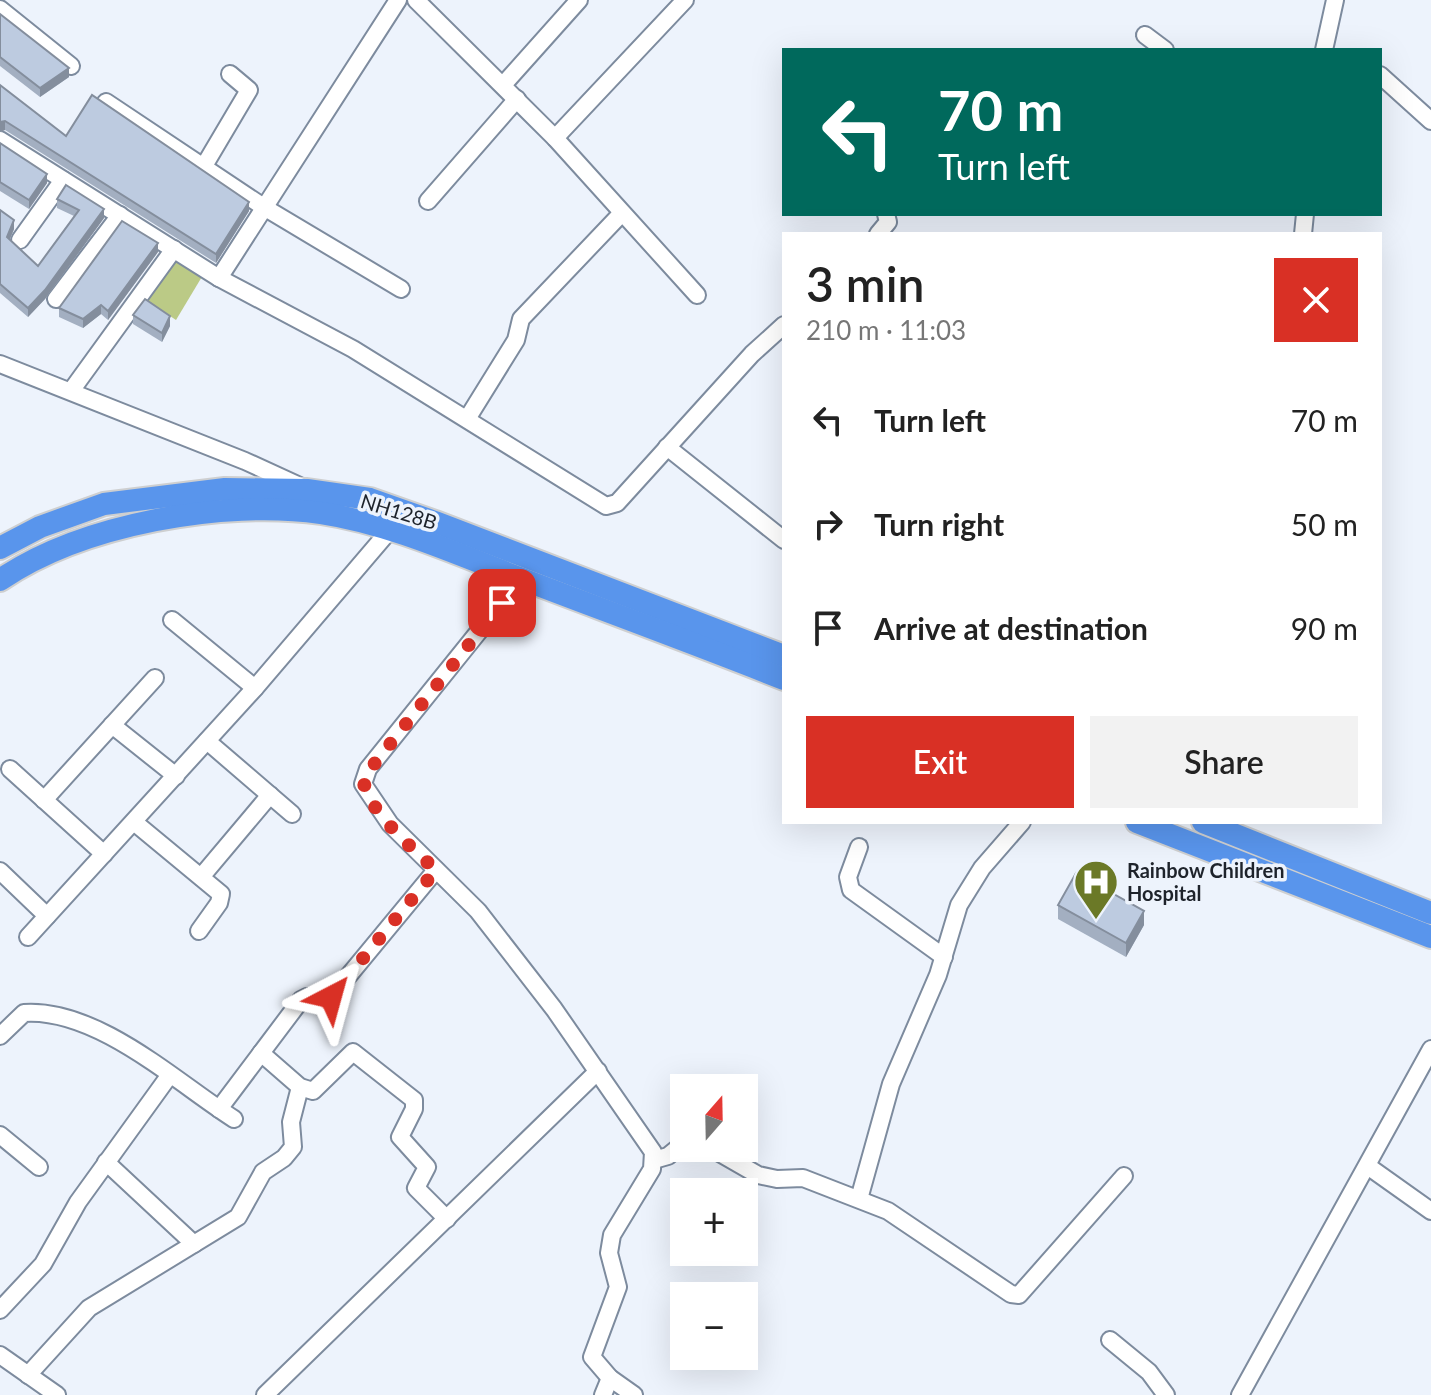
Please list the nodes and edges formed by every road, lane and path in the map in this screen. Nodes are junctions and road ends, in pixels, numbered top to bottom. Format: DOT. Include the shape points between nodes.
graph roads {
  1 [pos="398,0"];
  2 [pos="416,0"];
  3 [pos="579,0"];
  4 [pos="685,0"];
  5 [pos="1335,0"];
  6 [pos="0,9"];
  7 [pos="1145,35"];
  8 [pos="1162,48"];
  9 [pos="1324,48"];
  10 [pos="71,66"];
  11 [pos="230,74"];
  12 [pos="1382,77"];
  13 [pos="503,85"];
  14 [pos="517,99"];
  15 [pos="106,102"];
  16 [pos="1431,121"];
  17 [pos="555,138"];
  18 [pos="0,140"];
  19 [pos="204,166"];
  20 [pos="63,180"];
  21 [pos="428,201"];
  22 [pos="262,206"];
  23 [pos="621,214"];
  24 [pos="120,215"];
  25 [pos="20,240"];
  26 [pos="174,249"];
  27 [pos="219,278"];
  28 [pos="401,289"];
  29 [pos="697,295"];
  30 [pos="56,299"];
  31 [pos="782,327"];
  32 [pos="0,364"];
  33 [pos="71,391"];
  34 [pos="467,419"];
  35 [pos="667,447"];
  36 [pos="307,490"];
  37 [pos="320,513"];
  38 [pos="389,531"];
  39 [pos="782,538"];
  40 [pos="0,548"];
  41 [pos="521,579"];
  42 [pos="0,580"];
  43 [pos="172,620"];
  44 [pos="782,655"];
  45 [pos="155,678"];
  46 [pos="782,678"];
  47 [pos="255,688"];
  48 [pos="112,725"];
  49 [pos="207,741"];
  50 [pos="10,769"];
  51 [pos="176,776"];
  52 [pos="270,795"];
  53 [pos="44,800"];
  54 [pos="292,814"];
  55 [pos="134,822"];
  56 [pos="1020,824"];
  57 [pos="1142,824"];
  58 [pos="1208,824"];
  59 [pos="859,847"];
  60 [pos="104,854"];
  61 [pos="436,870"];
  62 [pos="0,871"];
  63 [pos="201,877"];
  64 [pos="1431,913"];
  65 [pos="47,916"];
  66 [pos="199,931"];
  67 [pos="28,937"];
  68 [pos="1431,937"];
  69 [pos="944,957"];
  70 [pos="0,1036"];
  71 [pos="1431,1049"];
  72 [pos="261,1053"];
  73 [pos="598,1071"];
  74 [pos="169,1076"];
  75 [pos="300,1087"];
  76 [pos="219,1109"];
  77 [pos="234,1119"];
  78 [pos="0,1135"];
  79 [pos="670,1154"];
  80 [pos="654,1160"];
  81 [pos="106,1162"];
  82 [pos="735,1162"];
  83 [pos="39,1167"];
  84 [pos="1369,1167"];
  85 [pos="1124,1176"];
  86 [pos="859,1199"];
  87 [pos="1431,1211"];
  88 [pos="447,1219"];
  89 [pos="194,1244"];
  90 [pos="0,1310"];
  91 [pos="1110,1340"];
  92 [pos="0,1355"];
  93 [pos="28,1375"];
  94 [pos="610,1378"];
  95 [pos="57,1395"];
  96 [pos="265,1395"];
  97 [pos="603,1395"];
  98 [pos="634,1395"];
  99 [pos="1166,1395"];
  100 [pos="1240,1395"];
  1 -- 22 [label="street"];
  2 -- 13 [label="street"];
  3 -- 13 [label="street"];
  4 -- 17 [label="street"];
  5 -- 9 [label="street"];
  6 -- 10 [label="street"];
  7 -- 8 [label="street"];
  11 -- 19 [label="street" via="249,90"];
  12 -- 16 [label="street"];
  13 -- 14 [label="street"];
  14 -- 17 [label="street"];
  14 -- 21 [label="street"];
  15 -- 19 [label="street"];
  17 -- 23 [label="street"];
  18 -- 20 [label="street"];
  19 -- 22 [label="street"];
  20 -- 24 [label="street"];
  20 -- 25 [label="street"];
  22 -- 27 [label="street"];
  22 -- 28 [label="street"];
  23 -- 29 [label="street"];
  23 -- 34 [label="street" via="521,319 516,340"];
  24 -- 26 [label="street"];
  24 -- 30 [label="street"];
  26 -- 27 [label="street"];
  26 -- 33 [label="street"];
  27 -- 34 [label="street" via="353,349"];
  31 -- 35 [label="street"];
  32 -- 33 [label="street"];
  33 -- 36 [label="street"];
  34 -- 35 [label="street" via="606,506 617,503"];
  35 -- 39 [label="street"];
  36 -- 37 [label="street"];
  36 -- 40 [label="highway, NH128B" via="225,489 104,504"];
  36 -- 44 [label="highway, NH128B" via="370,499"];
  37 -- 38 [label="highway"];
  37 -- 42 [label="highway" via="237,509 152,520 98,534"];
  38 -- 41 [label="highway"];
  38 -- 47 [label="street"];
  41 -- 46 [label="highway"];
  41 -- 61 [label="street" via="364,777 365,792"];
  43 -- 47 [label="street"];
  45 -- 48 [label="street"];
  47 -- 49 [label="street"];
  48 -- 51 [label="street"];
  48 -- 53 [label="street"];
  49 -- 51 [label="street"];
  49 -- 52 [label="street"];
  50 -- 53 [label="street"];
  51 -- 55 [label="street"];
  52 -- 54 [label="street"];
  52 -- 63 [label="street"];
  53 -- 60 [label="street"];
  55 -- 60 [label="street"];
  55 -- 63 [label="street"];
  56 -- 69 [label="street" via="965,895"];
  57 -- 68 [label="highway"];
  58 -- 64 [label="highway"];
  59 -- 69 [label="street" via="848,877 851,890"];
  60 -- 65 [label="street"];
  61 -- 72 [label="street" via="331,997 301,1000"];
  61 -- 73 [label="street" via="478,911"];
  62 -- 65 [label="street"];
  63 -- 66 [label="street" via="221,899"];
  65 -- 67 [label="street"];
  69 -- 86 [label="street" via="891,1084"];
  70 -- 74 [label="street" via="24,1013 43,1014 97,1029"];
  71 -- 84 [label="street"];
  72 -- 75 [label="street"];
  72 -- 76 [label="street"];
  73 -- 80 [label="street"];
  73 -- 88 [label="street"];
  74 -- 76 [label="street"];
  74 -- 81 [label="street"];
  75 -- 88 [label="street" via="313,1091 353,1052 414,1100 400,1137 427,1167 418,1191"];
  75 -- 89 [label="street" via="289,1154 263,1172 238,1217"];
  76 -- 77 [label="street"];
  78 -- 83 [label="street"];
  79 -- 80 [label="street"];
  80 -- 94 [label="street" via="610,1244 618,1287 592,1357"];
  81 -- 89 [label="street"];
  81 -- 90 [label="street" via="43,1264"];
  82 -- 86 [label="street" via="758,1175 803,1178"];
  84 -- 87 [label="street"];
  84 -- 100 [label="street"];
  85 -- 86 [label="street" via="1019,1295 903,1220"];
  88 -- 96 [label="street"];
  89 -- 93 [label="street" via="89,1308"];
  91 -- 99 [label="street" via="1149,1372"];
  92 -- 93 [label="street"];
  93 -- 95 [label="street"];
  94 -- 97 [label="street"];
  94 -- 98 [label="street"];
}
